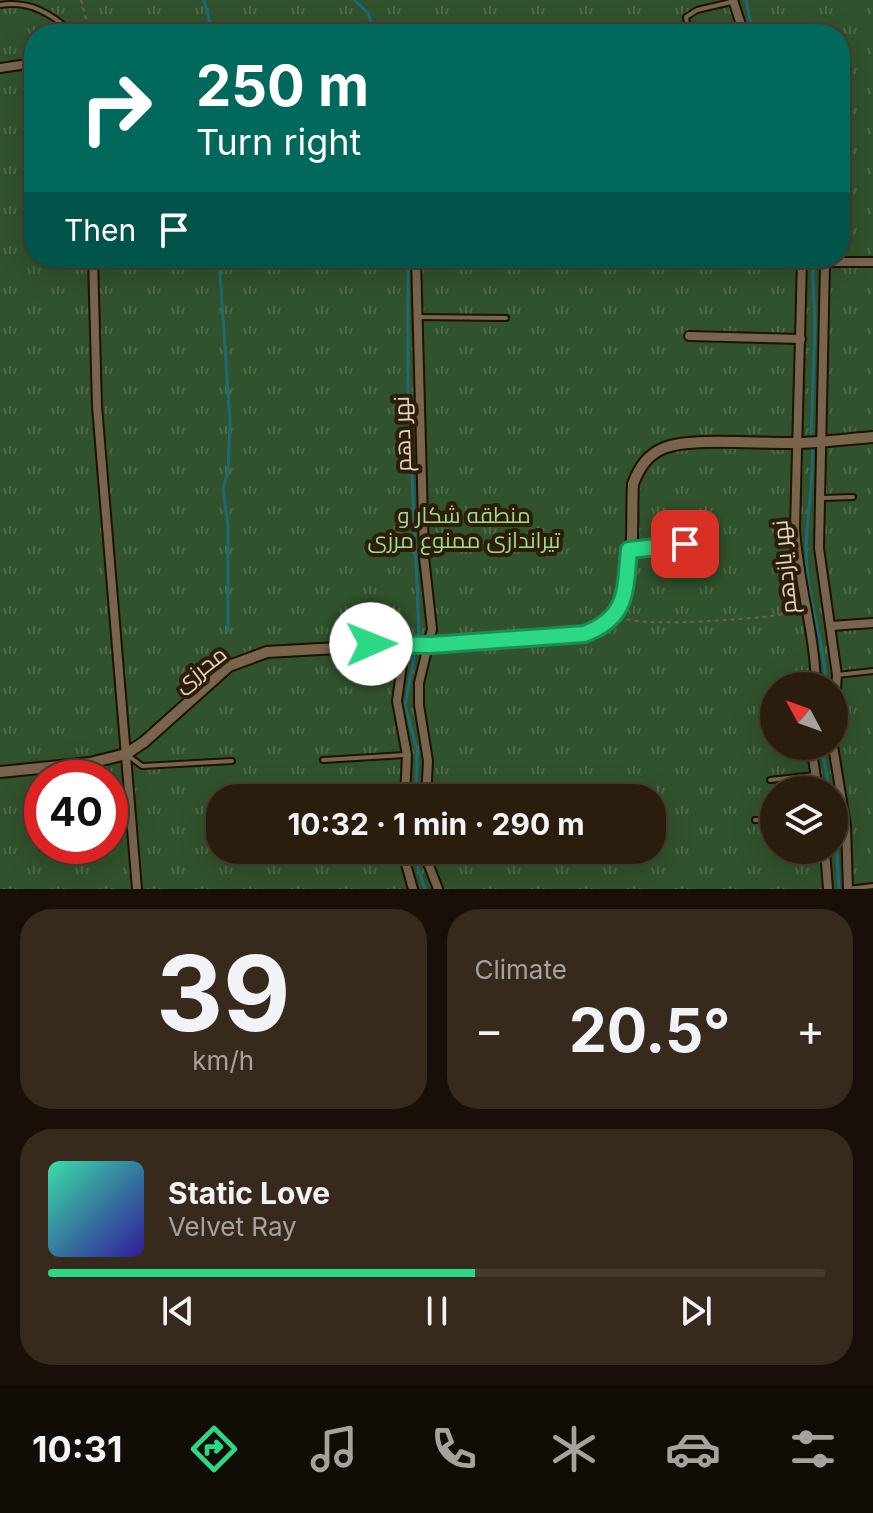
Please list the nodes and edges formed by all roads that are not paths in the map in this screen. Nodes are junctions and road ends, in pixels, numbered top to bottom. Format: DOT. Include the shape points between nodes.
graph roads {
  1 [pos="733,1"];
  2 [pos="0,5"];
  3 [pos="61,24"];
  4 [pos="687,24"];
  5 [pos="741,24"];
  6 [pos="24,64"];
  7 [pos="0,68"];
  8 [pos="850,262"];
  9 [pos="873,262"];
  10 [pos="93,268"];
  11 [pos="417,268"];
  12 [pos="802,268"];
  13 [pos="824,268"];
  14 [pos="419,317"];
  15 [pos="506,318"];
  16 [pos="689,336"];
  17 [pos="801,339"];
  18 [pos="873,437"];
  19 [pos="809,442"];
  20 [pos="853,497"];
  21 [pos="819,498"];
  22 [pos="685,544"];
  23 [pos="629,550"];
  24 [pos="873,623"];
  25 [pos="831,626"];
  26 [pos="408,643"];
  27 [pos="428,645"];
  28 [pos="873,671"];
  29 [pos="815,672"];
  30 [pos="837,672"];
  31 [pos="848,674"];
  32 [pos="126,754"];
  33 [pos="407,755"];
  34 [pos="323,760"];
  35 [pos="813,760"];
  36 [pos="835,760"];
  37 [pos="232,761"];
  38 [pos="0,772"];
  39 [pos="815,775"];
  40 [pos="806,776"];
  41 [pos="406,784"];
  42 [pos="427,784"];
  43 [pos="755,820"];
  44 [pos="760,820"];
  45 [pos="406,864"];
  46 [pos="428,864"];
  47 [pos="826,864"];
  48 [pos="873,886"];
  49 [pos="137,889"];
  50 [pos="413,889"];
  51 [pos="438,889"];
  52 [pos="828,889"];
  53 [pos="848,889"];
  1 -- 4 [label="lane" via="697,10 686,17"];
  1 -- 5 [label="street"];
  2 -- 3 [label="lane" via="39,8"];
  6 -- 7 [label="street"];
  8 -- 9 [label="street"];
  10 -- 32 [label="street" via="97,406"];
  11 -- 14 [label="street, نهر دهم"];
  12 -- 17 [label="street"];
  13 -- 19 [label="street"];
  14 -- 15 [label="lane"];
  14 -- 27 [label="street, نهر دهم"];
  16 -- 17 [label="street"];
  17 -- 19 [label="street"];
  18 -- 19 [label="street"];
  19 -- 21 [label="street"];
  19 -- 23 [label="street" via="684,444 651,455 633,484"];
  19 -- 29 [label="street, نهر یازدهم" via="795,528"];
  20 -- 21 [label="lane"];
  21 -- 25 [label="street" via="819,548"];
  22 -- 23 [label="lane"];
  23 -- 27 [label="street, محرزی" via="624,599 602,628 584,634"];
  24 -- 25 [label="street"];
  25 -- 30 [label="street"];
  26 -- 27 [label="street, محرزی"];
  26 -- 32 [label="street, محرزی" via="267,652 229,666"];
  26 -- 33 [label="street" via="397,701"];
  27 -- 42 [label="street, نهر دهم" via="419,694"];
  28 -- 31 [label="lane"];
  32 -- 37 [label="lane" via="142,766"];
  32 -- 38 [label="street, محرزی"];
  32 -- 49 [label="street"];
  33 -- 34 [label="lane"];
  33 -- 41 [label="street"];
  35 -- 39 [label="street"];
  36 -- 53 [label="street" via="846,826"];
  39 -- 40 [label="lane"];
  43 -- 44 [label="lane"];
  45 -- 50 [label="street"];
  46 -- 51 [label="street"];
  47 -- 52 [label="street"];
  48 -- 53 [label="lane"];
}
